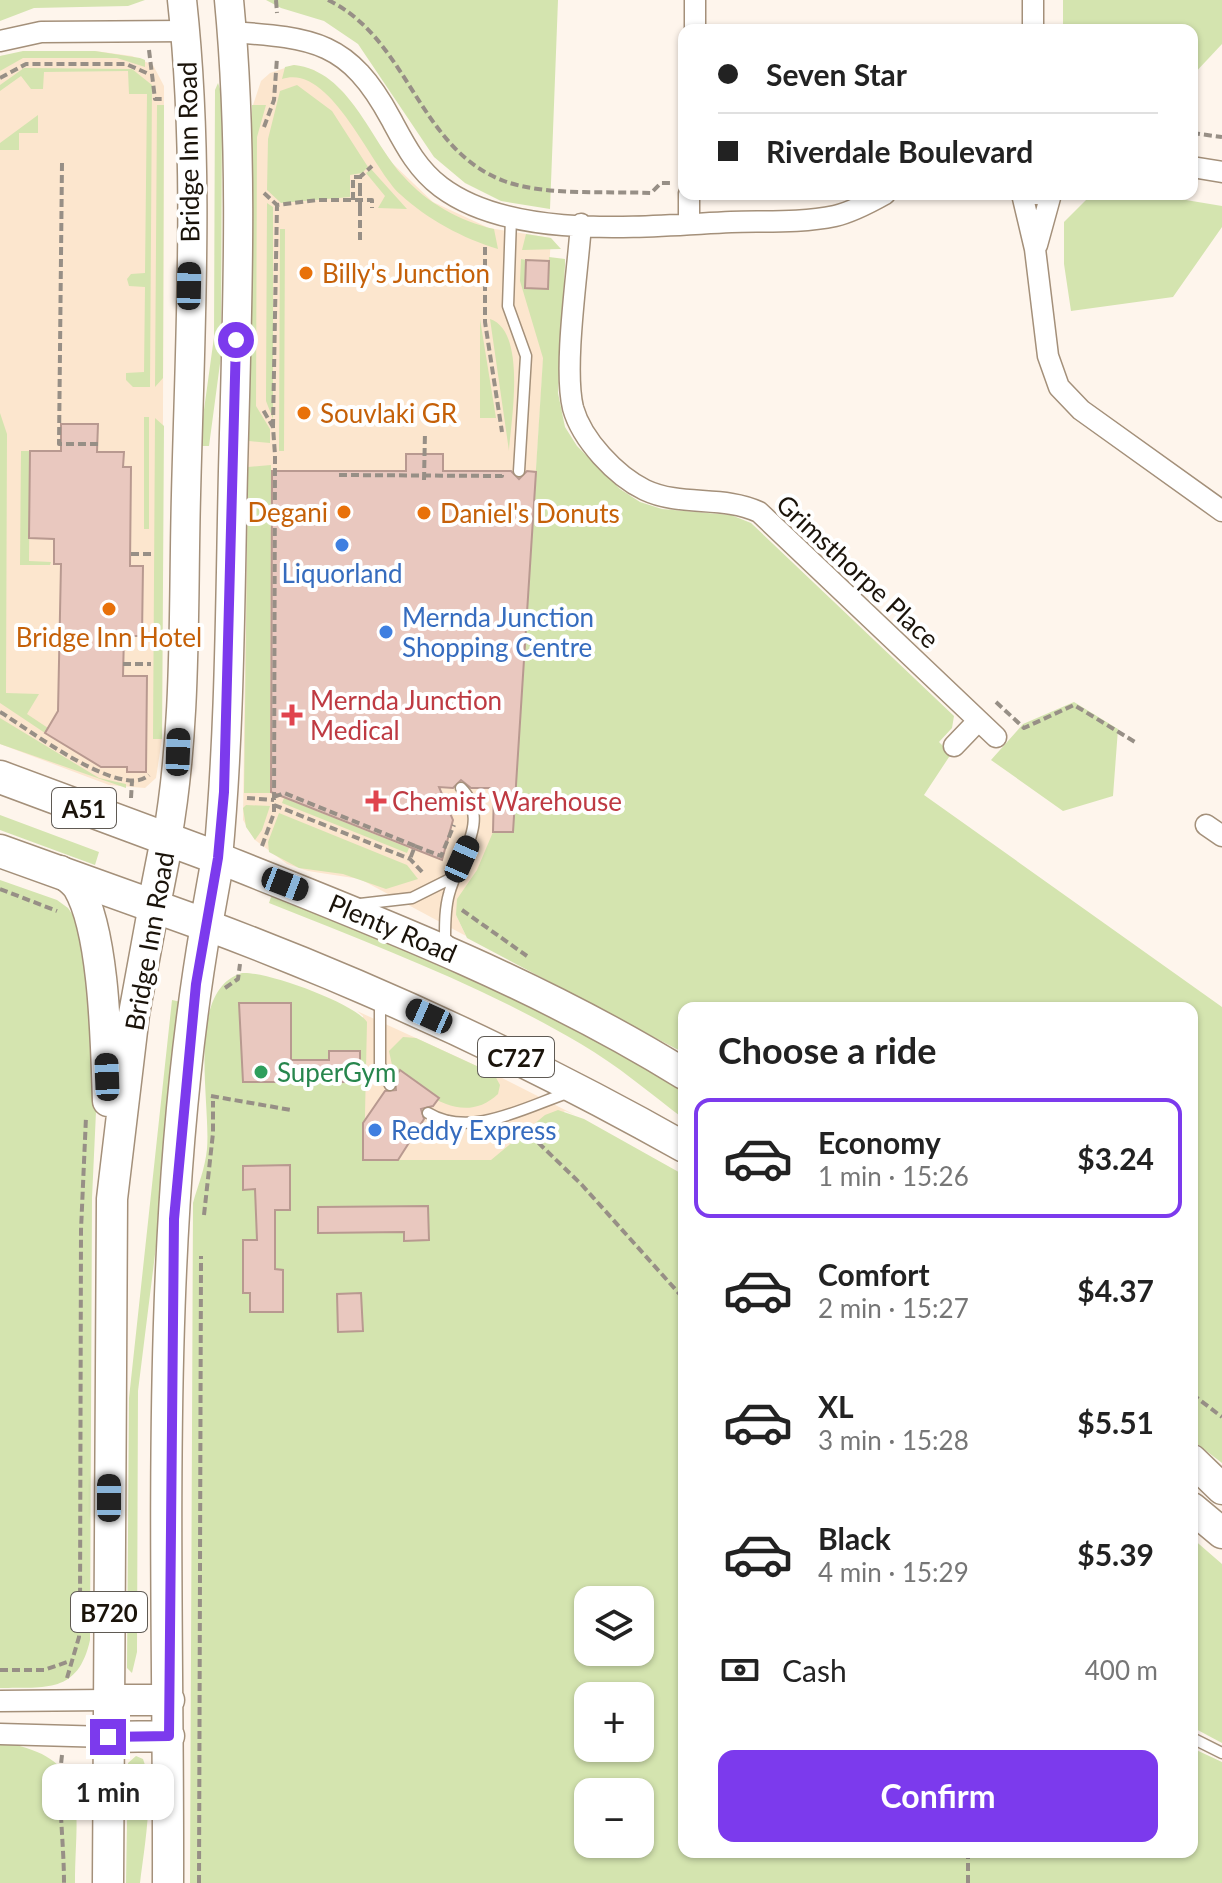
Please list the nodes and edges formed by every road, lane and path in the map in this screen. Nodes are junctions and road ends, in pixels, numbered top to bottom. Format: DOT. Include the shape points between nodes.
graph roads {
  1 [pos="182,0"];
  2 [pos="229,0"];
  3 [pos="328,0"];
  4 [pos="695,0"];
  5 [pos="1033,0"];
  6 [pos="695,24"];
  7 [pos="1033,24"];
  8 [pos="186,31"];
  9 [pos="232,32"];
  10 [pos="0,41"];
  11 [pos="149,74"];
  12 [pos="0,78"];
  13 [pos="276,86"];
  14 [pos="263,131"];
  15 [pos="1198,134"];
  16 [pos="1222,137"];
  17 [pos="62,163"];
  18 [pos="371,167"];
  19 [pos="1198,168"];
  20 [pos="1222,172"];
  21 [pos="360,177"];
  22 [pos="678,182"];
  23 [pos="262,191"];
  24 [pos="268,197"];
  25 [pos="353,198"];
  26 [pos="689,200"];
  27 [pos="873,200"];
  28 [pos="1023,200"];
  29 [pos="1047,200"];
  30 [pos="262,205"];
  31 [pos="277,205"];
  32 [pos="372,208"];
  33 [pos="511,218"];
  34 [pos="581,224"];
  35 [pos="689,224"];
  36 [pos="360,242"];
  37 [pos="485,247"];
  38 [pos="1035,249"];
  39 [pos="261,403"];
  40 [pos="273,427"];
  41 [pos="425,432"];
  42 [pos="79,444"];
  43 [pos="99,444"];
  44 [pos="502,446"];
  45 [pos="79,451"];
  46 [pos="502,461"];
  47 [pos="519,471"];
  48 [pos="339,475"];
  49 [pos="424,478"];
  50 [pos="1222,511"];
  51 [pos="131,554"];
  52 [pos="151,554"];
  53 [pos="123,664"];
  54 [pos="151,664"];
  55 [pos="996,702"];
  56 [pos="0,712"];
  57 [pos="978,721"];
  58 [pos="996,737"];
  59 [pos="1135,742"];
  60 [pos="954,746"];
  61 [pos="150,767"];
  62 [pos="0,777"];
  63 [pos="132,781"];
  64 [pos="461,788"];
  65 [pos="274,797"];
  66 [pos="455,817"];
  67 [pos="129,824"];
  68 [pos="167,839"];
  69 [pos="415,846"];
  70 [pos="0,851"];
  71 [pos="218,858"];
  72 [pos="410,859"];
  73 [pos="60,871"];
  74 [pos="454,876"];
  75 [pos="438,888"];
  76 [pos="0,889"];
  77 [pos="447,897"];
  78 [pos="154,905"];
  79 [pos="342,906"];
  80 [pos="61,913"];
  81 [pos="206,925"];
  82 [pos="528,957"];
  83 [pos="465,958"];
  84 [pos="380,994"];
  85 [pos="678,1071"];
  86 [pos="390,1085"];
  87 [pos="579,1089"];
  88 [pos="203,1094"];
  89 [pos="86,1106"];
  90 [pos="291,1110"];
  91 [pos="428,1113"];
  92 [pos="507,1113"];
  93 [pos="678,1144"];
  94 [pos="112,1199"];
  95 [pos="203,1220"];
  96 [pos="201,1247"];
  97 [pos="678,1292"];
  98 [pos="1198,1399"];
  99 [pos="1222,1417"];
  100 [pos="1198,1466"];
  101 [pos="1222,1489"];
  102 [pos="1198,1513"];
  103 [pos="1222,1533"];
  104 [pos="70,1661"];
  105 [pos="0,1670"];
  106 [pos="108,1700"];
  107 [pos="169,1700"];
  108 [pos="0,1701"];
  109 [pos="66,1701"];
  110 [pos="0,1734"];
  111 [pos="169,1736"];
  112 [pos="64,1737"];
  113 [pos="108,1737"];
  114 [pos="1198,1741"];
  115 [pos="1222,1753"];
  116 [pos="968,1858"];
  117 [pos="64,1883"];
  118 [pos="108,1883"];
  119 [pos="168,1883"];
  120 [pos="199,1883"];
  121 [pos="968,1883"];
  1 -- 8 [label="main road, Bridge Inn Road"];
  2 -- 9 [label="main road, Bridge Inn Road"];
  3 -- 22 [label="path" via="367,26 439,130 480,169 505,181 560,189 651,193 661,183"];
  4 -- 6 [label="street"];
  5 -- 7 [label="street"];
  8 -- 9 [label="main road"];
  8 -- 10 [label="street" via="41,32"];
  8 -- 68 [label="main road, Bridge Inn Road" via="191,109 188,404 178,752"];
  9 -- 33 [label="street" via="310,41 341,55 368,84 428,175 468,203"];
  9 -- 71 [label="main road, Bridge Inn Road" via="238,99 236,370"];
  11 -- 12 [label="path" via="126,64 26,64"];
  13 -- 14 [label="path"];
  15 -- 16 [label="path"];
  17 -- 42 [label="path" via="59,444"];
  18 -- 21 [label="path"];
  19 -- 20 [label="street"];
  21 -- 25 [label="path" via="353,177"];
  21 -- 36 [label="path, bridge"];
  23 -- 30 [label="path"];
  24 -- 31 [label="path"];
  25 -- 31 [label="path"];
  25 -- 32 [label="path" via="372,200"];
  26 -- 35 [label="street"];
  27 -- 35 [label="street" via="816,219"];
  28 -- 38 [label="street"];
  29 -- 38 [label="street"];
  31 -- 40 [label="path"];
  33 -- 34 [label="street"];
  33 -- 47 [label="lane" via="508,306 526,356"];
  34 -- 35 [label="street"];
  34 -- 57 [label="street, Grimsthorpe Place" via="571,392 586,436 645,490 745,505 759,512"];
  37 -- 44 [label="path" via="485,322"];
  38 -- 50 [label="street" via="1048,356 1059,387 1088,415"];
  39 -- 40 [label="path"];
  40 -- 65 [label="path"];
  41 -- 49 [label="path"];
  42 -- 43 [label="path"];
  42 -- 45 [label="path"];
  46 -- 49 [label="path" via="502,476"];
  48 -- 49 [label="path"];
  51 -- 52 [label="path"];
  53 -- 54 [label="path"];
  55 -- 59 [label="path" via="1024,728 1074,705"];
  56 -- 63 [label="path" via="97,773"];
  57 -- 58 [label="street, Grimsthorpe Place"];
  57 -- 60 [label="street"];
  61 -- 63 [label="path" via="145,779"];
  62 -- 67 [label="highway, Plenty Road / A51"];
  63 -- 67 [label="path"];
  64 -- 74 [label="lane" via="471,801 474,822"];
  65 -- 69 [label="path" via="284,793"];
  65 -- 72 [label="path" via="273,805"];
  66 -- 69 [label="path" via="441,856"];
  67 -- 68 [label="highway, Plenty Road / A51"];
  68 -- 71 [label="highway, Plenty Road / A51"];
  68 -- 78 [label="highway, Bridge Inn Road / B720"];
  69 -- 72 [label="path"];
  70 -- 73 [label="highway, A51"];
  71 -- 79 [label="main road, Plenty Road / C727"];
  71 -- 81 [label="highway, Bridge Inn Road / B720"];
  72 -- 75 [label="path"];
  73 -- 78 [label="highway, A51"];
  73 -- 94 [label="main road" via="82,897 95,952 106,1046"];
  74 -- 75 [label="lane"];
  74 -- 77 [label="lane"];
  75 -- 79 [label="lane" via="398,901"];
  76 -- 80 [label="path"];
  77 -- 82 [label="path"];
  77 -- 83 [label="lane" via="445,938"];
  78 -- 81 [label="highway, A51"];
  78 -- 94 [label="main road, Bridge Inn Road / B720" via="134,1014"];
  79 -- 83 [label="main road, Plenty Road / C727"];
  81 -- 84 [label="main road, C727"];
  81 -- 88 [label="main road, Bridge Inn Road / B720"];
  83 -- 85 [label="main road, Plenty Road / C727"];
  84 -- 86 [label="lane" via="380,1065"];
  84 -- 87 [label="main road, C727"];
  87 -- 92 [label="lane"];
  87 -- 93 [label="main road, C727"];
  88 -- 90 [label="path"];
  88 -- 95 [label="path" via="213,1133"];
  88 -- 107 [label="main road, Bridge Inn Road / B720" via="172,1250"];
  89 -- 104 [label="path" via="80,1618"];
  91 -- 92 [label="lane" via="461,1126"];
  92 -- 97 [label="path" via="582,1185"];
  94 -- 106 [label="main road, Bridge Inn Road / B720"];
  96 -- 120 [label="path"];
  98 -- 99 [label="path"];
  100 -- 101 [label="main road"];
  102 -- 103 [label="main road"];
  104 -- 105 [label="path" via="44,1670"];
  104 -- 109 [label="path"];
  106 -- 107 [label="main road"];
  106 -- 109 [label="street"];
  106 -- 113 [label="main road, Bridge Inn Road / B720"];
  107 -- 111 [label="main road, Bridge Inn Road / B720"];
  108 -- 109 [label="street"];
  110 -- 112 [label="street"];
  111 -- 113 [label="main road"];
  111 -- 119 [label="main road, Bridge Inn Road / B720"];
  112 -- 113 [label="street"];
  112 -- 117 [label="path" via="58,1785 63,1800"];
  113 -- 118 [label="main road, Bridge Inn Road / B720"];
  114 -- 115 [label="lane"];
  116 -- 121 [label="path"];
}
